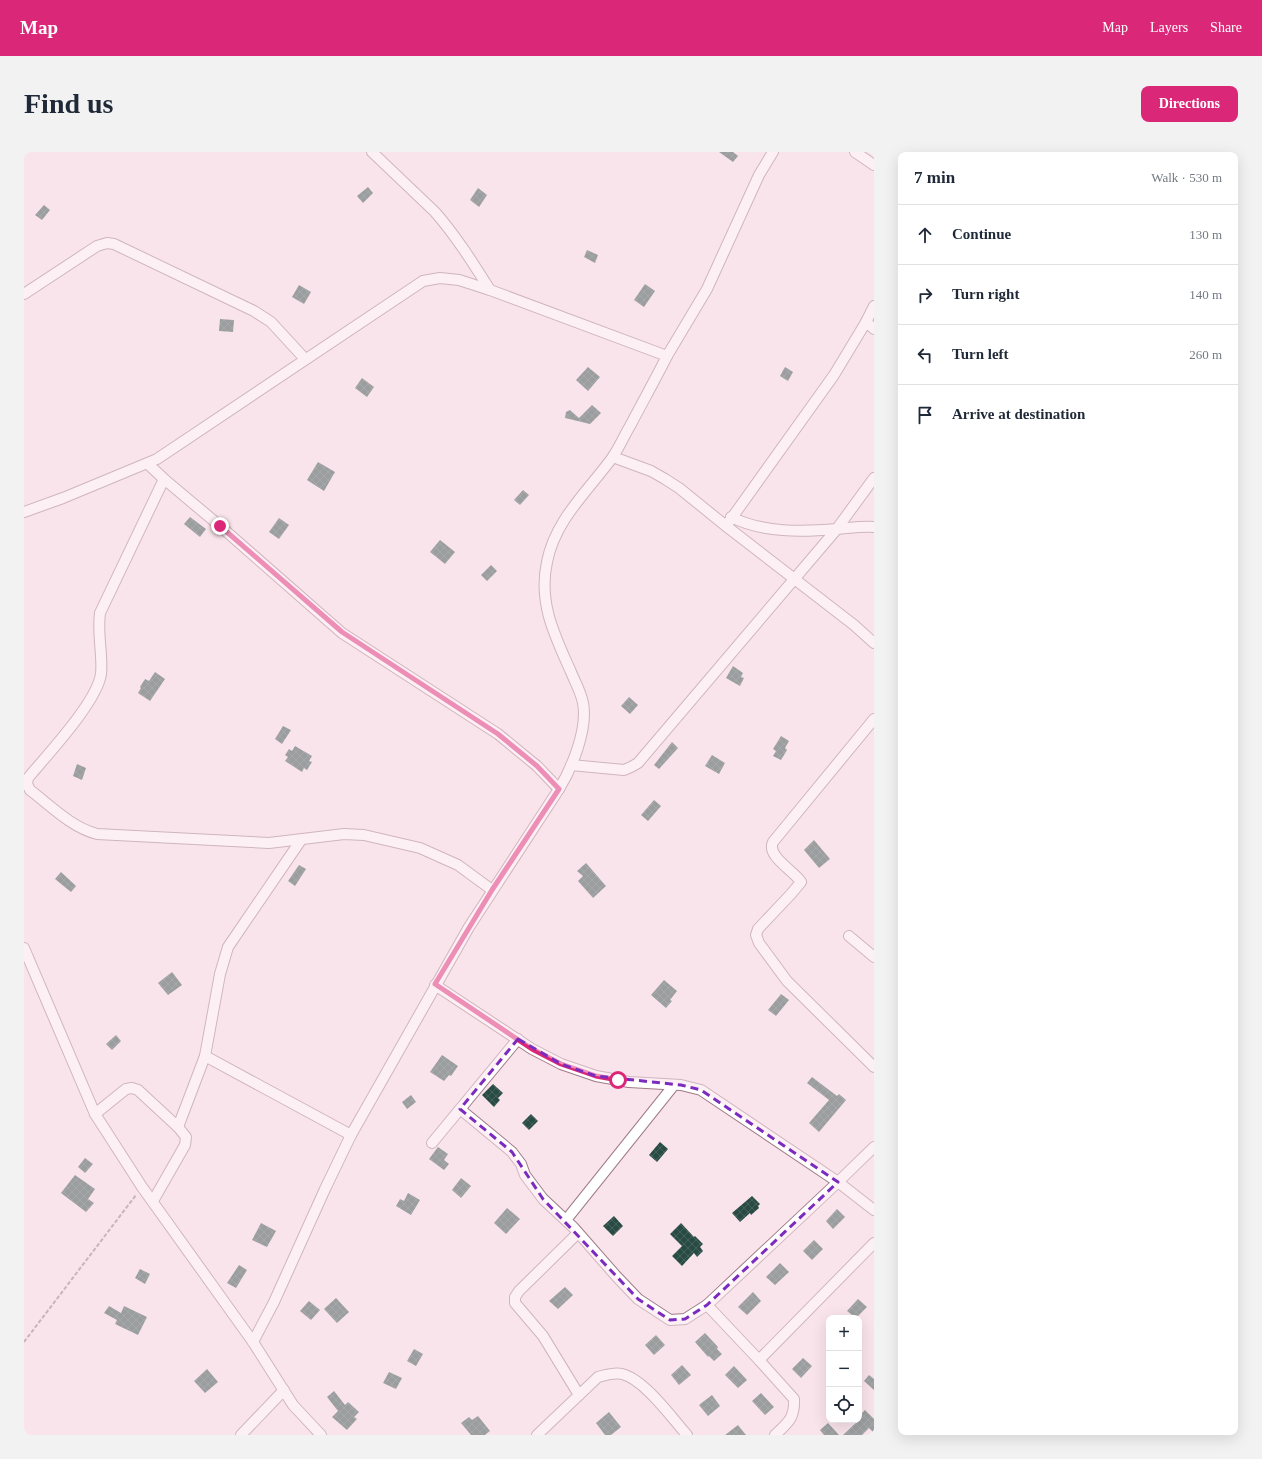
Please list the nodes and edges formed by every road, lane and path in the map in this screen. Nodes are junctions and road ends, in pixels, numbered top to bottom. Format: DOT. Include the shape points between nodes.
graph roads {
  1 [pos="372,152"];
  2 [pos="773,152"];
  3 [pos="855,152"];
  4 [pos="874,166"];
  5 [pos="490,290"];
  6 [pos="24,294"];
  7 [pos="874,306"];
  8 [pos="866,322"];
  9 [pos="874,329"];
  10 [pos="668,356"];
  11 [pos="306,359"];
  12 [pos="613,457"];
  13 [pos="148,464"];
  14 [pos="874,478"];
  15 [pos="164,479"];
  16 [pos="24,512"];
  17 [pos="731,517"];
  18 [pos="726,526"];
  19 [pos="874,527"];
  20 [pos="836,530"];
  21 [pos="794,578"];
  22 [pos="874,643"];
  23 [pos="874,720"];
  24 [pos="571,765"];
  25 [pos="559,789"];
  26 [pos="301,840"];
  27 [pos="492,890"];
  28 [pos="849,936"];
  29 [pos="24,948"];
  30 [pos="874,958"];
  31 [pos="435,984"];
  32 [pos="518,1039"];
  33 [pos="206,1056"];
  34 [pos="874,1067"];
  35 [pos="674,1084"];
  36 [pos="460,1109"];
  37 [pos="95,1114"];
  38 [pos="178,1127"];
  39 [pos="351,1135"];
  40 [pos="432,1143"];
  41 [pos="874,1147"];
  42 [pos="838,1182"];
  43 [pos="142,1187"];
  44 [pos="153,1201"];
  45 [pos="874,1210"];
  46 [pos="566,1220"];
  47 [pos="578,1233"];
  48 [pos="874,1243"];
  49 [pos="707,1305"];
  50 [pos="24,1342"];
  51 [pos="253,1342"];
  52 [pos="760,1360"];
  53 [pos="284,1390"];
  54 [pos="579,1395"];
  55 [pos="241,1435"];
  56 [pos="321,1435"];
  57 [pos="537,1435"];
  58 [pos="687,1435"];
  59 [pos="775,1435"];
  1 -- 5 [label="street" via="444,222"];
  2 -- 10 [label="street" via="759,175 707,289"];
  3 -- 4 [label="street"];
  5 -- 10 [label="street"];
  5 -- 11 [label="street" via="450,278 422,281"];
  6 -- 11 [label="street" via="97,246 114,244 254,311 271,322"];
  7 -- 8 [label="street"];
  8 -- 9 [label="street"];
  8 -- 17 [label="street" via="819,397"];
  10 -- 12 [label="street"];
  11 -- 13 [label="street"];
  12 -- 18 [label="street" via="665,479"];
  12 -- 24 [label="street" via="562,524 552,542 546,562 546,610 583,704 582,726"];
  13 -- 15 [label="street"];
  13 -- 16 [label="street"];
  14 -- 20 [label="street"];
  15 -- 25 [label="street" via="342,632 498,734 534,763"];
  15 -- 26 [label="street" via="100,613 98,625 101,673 97,688 75,721 28,778 27,784 30,790 74,824 85,831 97,834 269,843"];
  17 -- 18 [label="street"];
  17 -- 20 [label="street" via="765,528"];
  18 -- 21 [label="street"];
  19 -- 20 [label="street"];
  20 -- 21 [label="street"];
  21 -- 22 [label="street"];
  21 -- 24 [label="street" via="638,763 624,770"];
  23 -- 34 [label="street" via="773,842 771,846 776,857 800,882 758,929 756,935 787,981"];
  24 -- 25 [label="street"];
  25 -- 27 [label="street"];
  26 -- 27 [label="street" via="364,834 420,848 458,865"];
  26 -- 33 [label="street" via="228,947 220,974"];
  27 -- 31 [label="street"];
  28 -- 30 [label="street"];
  29 -- 37 [label="street"];
  31 -- 32 [label="street"];
  31 -- 39 [label="street"];
  32 -- 35 [label="street" via="561,1064 596,1076 629,1082"];
  32 -- 36 [label="street"];
  33 -- 38 [label="street"];
  33 -- 39 [label="street"];
  35 -- 42 [label="street" via="701,1090"];
  35 -- 46 [label="street"];
  36 -- 40 [label="street"];
  36 -- 46 [label="street" via="512,1152 525,1175 543,1198"];
  37 -- 38 [label="street" via="126,1088 132,1088 138,1090"];
  37 -- 43 [label="street"];
  38 -- 44 [label="street" via="186,1137 186,1143"];
  39 -- 51 [label="street"];
  41 -- 42 [label="street"];
  42 -- 45 [label="street"];
  42 -- 49 [label="street"];
  43 -- 44 [label="street"];
  43 -- 50 [label="path"];
  44 -- 51 [label="street"];
  46 -- 47 [label="street"];
  47 -- 49 [label="street" via="638,1299 670,1320 685,1319"];
  47 -- 54 [label="street" via="519,1291 515,1303 543,1336"];
  48 -- 52 [label="street"];
  49 -- 52 [label="street"];
  51 -- 53 [label="street"];
  52 -- 59 [label="street" via="794,1399 791,1418"];
  53 -- 55 [label="street"];
  53 -- 56 [label="street" via="293,1405"];
  54 -- 57 [label="street"];
  54 -- 58 [label="street" via="598,1377 622,1374 646,1388"];
}
